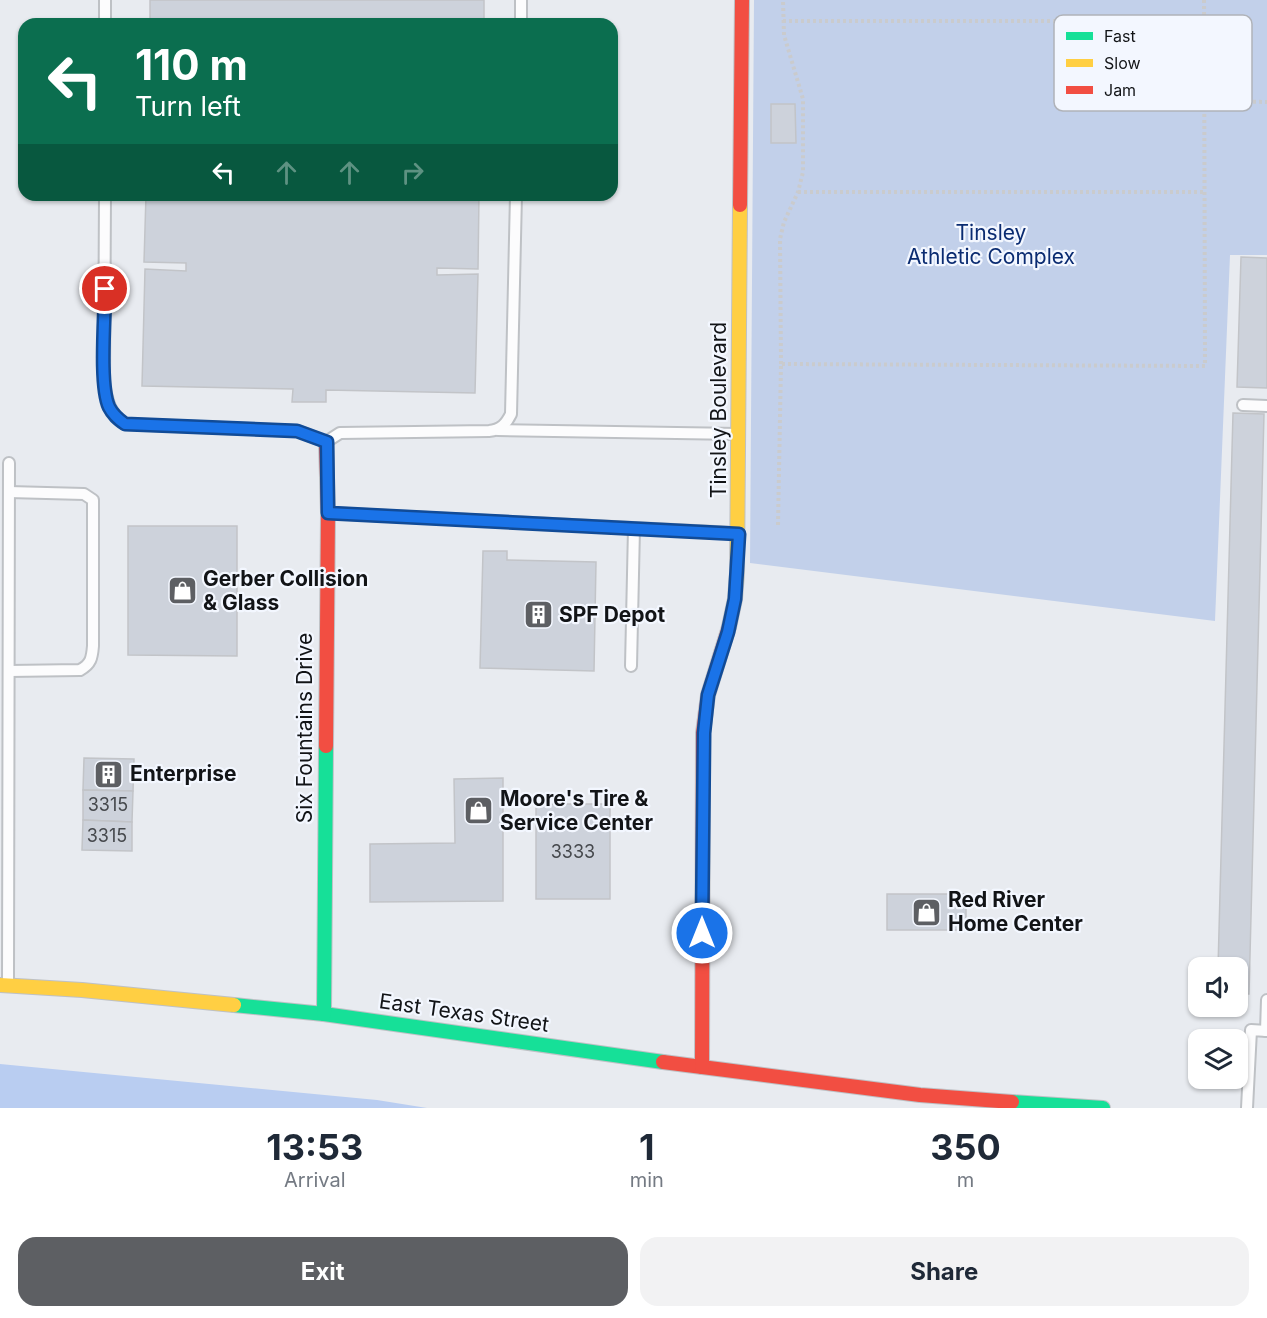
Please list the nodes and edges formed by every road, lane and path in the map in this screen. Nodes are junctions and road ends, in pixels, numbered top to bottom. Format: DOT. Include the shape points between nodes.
graph roads {
  1 [pos="105,0"];
  2 [pos="521,0"];
  3 [pos="742,0"];
  4 [pos="783,0"];
  5 [pos="105,18"];
  6 [pos="521,18"];
  7 [pos="783,21"];
  8 [pos="1054,21"];
  9 [pos="1252,102"];
  10 [pos="1267,102"];
  11 [pos="1205,111"];
  12 [pos="798,192"];
  13 [pos="1204,192"];
  14 [pos="105,201"];
  15 [pos="516,201"];
  16 [pos="781,364"];
  17 [pos="1243,405"];
  18 [pos="1267,406"];
  19 [pos="498,430"];
  20 [pos="740,434"];
  21 [pos="327,442"];
  22 [pos="9,464"];
  23 [pos="9,492"];
  24 [pos="328,513"];
  25 [pos="778,525"];
  26 [pos="634,528"];
  27 [pos="739,534"];
  28 [pos="631,666"];
  29 [pos="9,671"];
  30 [pos="4,985"];
  31 [pos="1267,1000"];
  32 [pos="324,1014"];
  33 [pos="1267,1031"];
  34 [pos="702,1067"];
  35 [pos="920,1095"];
  36 [pos="975,1108"];
  37 [pos="1103,1108"];
  38 [pos="1247,1108"];
  1 -- 5 [label="lane"];
  2 -- 6 [label="lane"];
  3 -- 20 [label="street, Tinsley Boulevard"];
  4 -- 7 [label="path"];
  7 -- 8 [label="path"];
  7 -- 12 [label="path" via="803,99 803,172"];
  9 -- 10 [label="path"];
  11 -- 13 [label="path"];
  12 -- 13 [label="path"];
  12 -- 16 [label="path" via="780,239"];
  13 -- 16 [label="path" via="1205,366"];
  14 -- 21 [label="lane" via="105,383 109,406 116,417 125,424 297,431"];
  15 -- 19 [label="lane" via="511,414"];
  16 -- 25 [label="path"];
  17 -- 18 [label="lane"];
  19 -- 20 [label="lane"];
  19 -- 21 [label="lane" via="340,433"];
  20 -- 27 [label="street, Tinsley Boulevard"];
  21 -- 24 [label="street, Six Fountains Drive"];
  22 -- 23 [label="lane"];
  23 -- 29 [label="lane"];
  23 -- 29 [label="lane" via="84,494 93,500 93,646 88,666 80,670"];
  24 -- 26 [label="lane"];
  24 -- 32 [label="street, Six Fountains Drive"];
  26 -- 27 [label="lane"];
  26 -- 28 [label="lane"];
  27 -- 34 [label="street, Tinsley Boulevard" via="735,599 708,695 704,733"];
  29 -- 30 [label="lane"];
  30 -- 32 [label="street, East Texas Street"];
  31 -- 33 [label="lane"];
  32 -- 34 [label="street, East Texas Street"];
  33 -- 38 [label="lane" via="1251,1030"];
  34 -- 35 [label="street, East Texas Street"];
  35 -- 36 [label="street, East Texas Street"];
  35 -- 37 [label="street, East Texas Street"];
}
